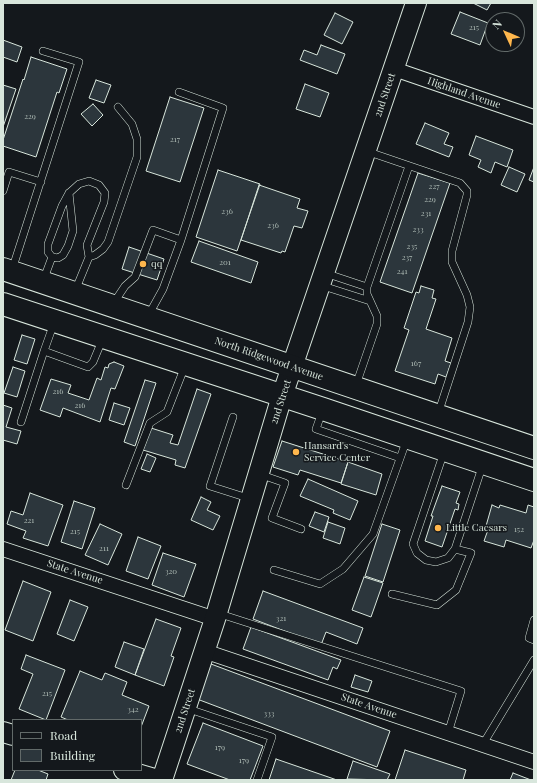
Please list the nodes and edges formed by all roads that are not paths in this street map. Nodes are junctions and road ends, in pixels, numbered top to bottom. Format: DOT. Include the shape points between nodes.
graph roads {
  1 [pos="416,3"];
  2 [pos="43,51"];
  3 [pos="394,68"];
  4 [pos="179,92"];
  5 [pos="118,107"];
  6 [pos="534,117"];
  7 [pos="366,151"];
  8 [pos="409,166"];
  9 [pos="41,182"];
  10 [pos="3,190"];
  11 [pos="69,193"];
  12 [pos="181,240"];
  13 [pos="52,257"];
  14 [pos="89,257"];
  15 [pos="7,271"];
  16 [pos="322,279"];
  17 [pos="42,283"];
  18 [pos="367,287"];
  19 [pos="74,293"];
  20 [pos="370,301"];
  21 [pos="3,305"];
  22 [pos="112,306"];
  23 [pos="147,318"];
  24 [pos="54,322"];
  25 [pos="103,336"];
  26 [pos="44,351"];
  27 [pos="186,364"];
  28 [pos="292,367"];
  29 [pos="355,388"];
  30 [pos="282,396"];
  31 [pos="323,409"];
  32 [pos="438,416"];
  33 [pos="233,417"];
  34 [pos="21,422"];
  35 [pos="408,438"];
  36 [pos="534,448"];
  37 [pos="444,450"];
  38 [pos="400,458"];
  39 [pos="484,463"];
  40 [pos="259,474"];
  41 [pos="534,480"];
  42 [pos="126,486"];
  43 [pos="251,499"];
  44 [pos="301,529"];
  45 [pos="3,549"];
  46 [pos="455,549"];
  47 [pos="274,570"];
  48 [pos="392,594"];
  49 [pos="215,616"];
  50 [pos="534,620"];
  51 [pos="534,640"];
  52 [pos="204,651"];
  53 [pos="534,660"];
  54 [pos="186,708"];
  55 [pos="448,733"];
  56 [pos="483,744"];
  57 [pos="534,762"];
  58 [pos="127,771"];
  59 [pos="158,780"];
  60 [pos="162,780"];
  61 [pos="257,780"];
  1 -- 3 [label="street, 2nd Street"];
  2 -- 9 [label="lane" via="79,62"];
  3 -- 6 [label="street, Highland Avenue"];
  3 -- 7 [label="street, 2nd Street"];
  4 -- 12 [label="lane" via="223,108"];
  5 -- 14 [label="lane" via="132,124 137,139 137,156 108,242 103,250"];
  7 -- 8 [label="lane"];
  7 -- 16 [label="street, 2nd Street"];
  8 -- 18 [label="lane"];
  8 -- 32 [label="lane" via="460,183 467,191 452,250 452,262 470,307 468,322"];
  9 -- 10 [label="lane" via="9,172"];
  9 -- 15 [label="lane" via="23,236"];
  11 -- 13 [label="lane" via="48,244 48,252"];
  11 -- 13 [label="lane" via="73,231 63,255 58,258"];
  11 -- 14 [label="lane" via="79,184 89,180 99,185 104,193 104,202 87,245"];
  12 -- 22 [label="lane" via="153,230 135,277"];
  12 -- 23 [label="lane" via="163,289"];
  13 -- 17 [label="lane"];
  14 -- 19 [label="lane"];
  15 -- 17 [label="main road, North Ridgewood Avenue"];
  16 -- 18 [label="lane"];
  16 -- 20 [label="lane"];
  16 -- 28 [label="street, 2nd Street"];
  17 -- 19 [label="main road, North Ridgewood Avenue"];
  18 -- 20 [label="lane"];
  19 -- 22 [label="main road, North Ridgewood Avenue"];
  20 -- 29 [label="lane" via="377,316 377,324"];
  21 -- 24 [label="main road"];
  22 -- 23 [label="main road, North Ridgewood Avenue"];
  23 -- 28 [label="main road, North Ridgewood Avenue"];
  24 -- 25 [label="main road"];
  24 -- 26 [label="lane"];
  25 -- 26 [label="lane" via="93,362 88,367"];
  25 -- 27 [label="main road"];
  26 -- 34 [label="lane"];
  27 -- 30 [label="main road"];
  27 -- 42 [label="lane" via="166,412 150,423"];
  28 -- 29 [label="main road, North Ridgewood Avenue"];
  28 -- 30 [label="street, 2nd Street"];
  29 -- 32 [label="main road, North Ridgewood Avenue"];
  30 -- 31 [label="main road"];
  30 -- 40 [label="street, 2nd Street"];
  31 -- 35 [label="main road"];
  31 -- 38 [label="lane" via="316,429"];
  32 -- 36 [label="main road, North Ridgewood Avenue"];
  33 -- 43 [label="lane" via="210,486"];
  35 -- 37 [label="main road"];
  35 -- 38 [label="lane"];
  37 -- 39 [label="main road"];
  37 -- 46 [label="lane" via="413,544 417,553 426,560 436,562 448,558"];
  38 -- 47 [label="lane" via="373,534 343,569 320,584"];
  39 -- 41 [label="main road"];
  39 -- 46 [label="lane"];
  40 -- 43 [label="street, 2nd Street"];
  40 -- 44 [label="lane" via="285,484 272,518"];
  43 -- 49 [label="street, 2nd Street"];
  45 -- 49 [label="street, State Avenue"];
  46 -- 48 [label="lane" via="471,553 456,590 437,605"];
  49 -- 52 [label="street, 2nd Street"];
  49 -- 55 [label="lane" via="461,691"];
  50 -- 51 [label="lane" via="529,638"];
  52 -- 54 [label="street, 2nd Street"];
  52 -- 55 [label="street, State Avenue"];
  53 -- 56 [label="lane"];
  54 -- 60 [label="street, 2nd Street"];
  54 -- 61 [label="lane" via="272,737"];
  55 -- 56 [label="street, State Avenue"];
  56 -- 57 [label="street, State Avenue"];
  58 -- 59 [label="street"];
}
